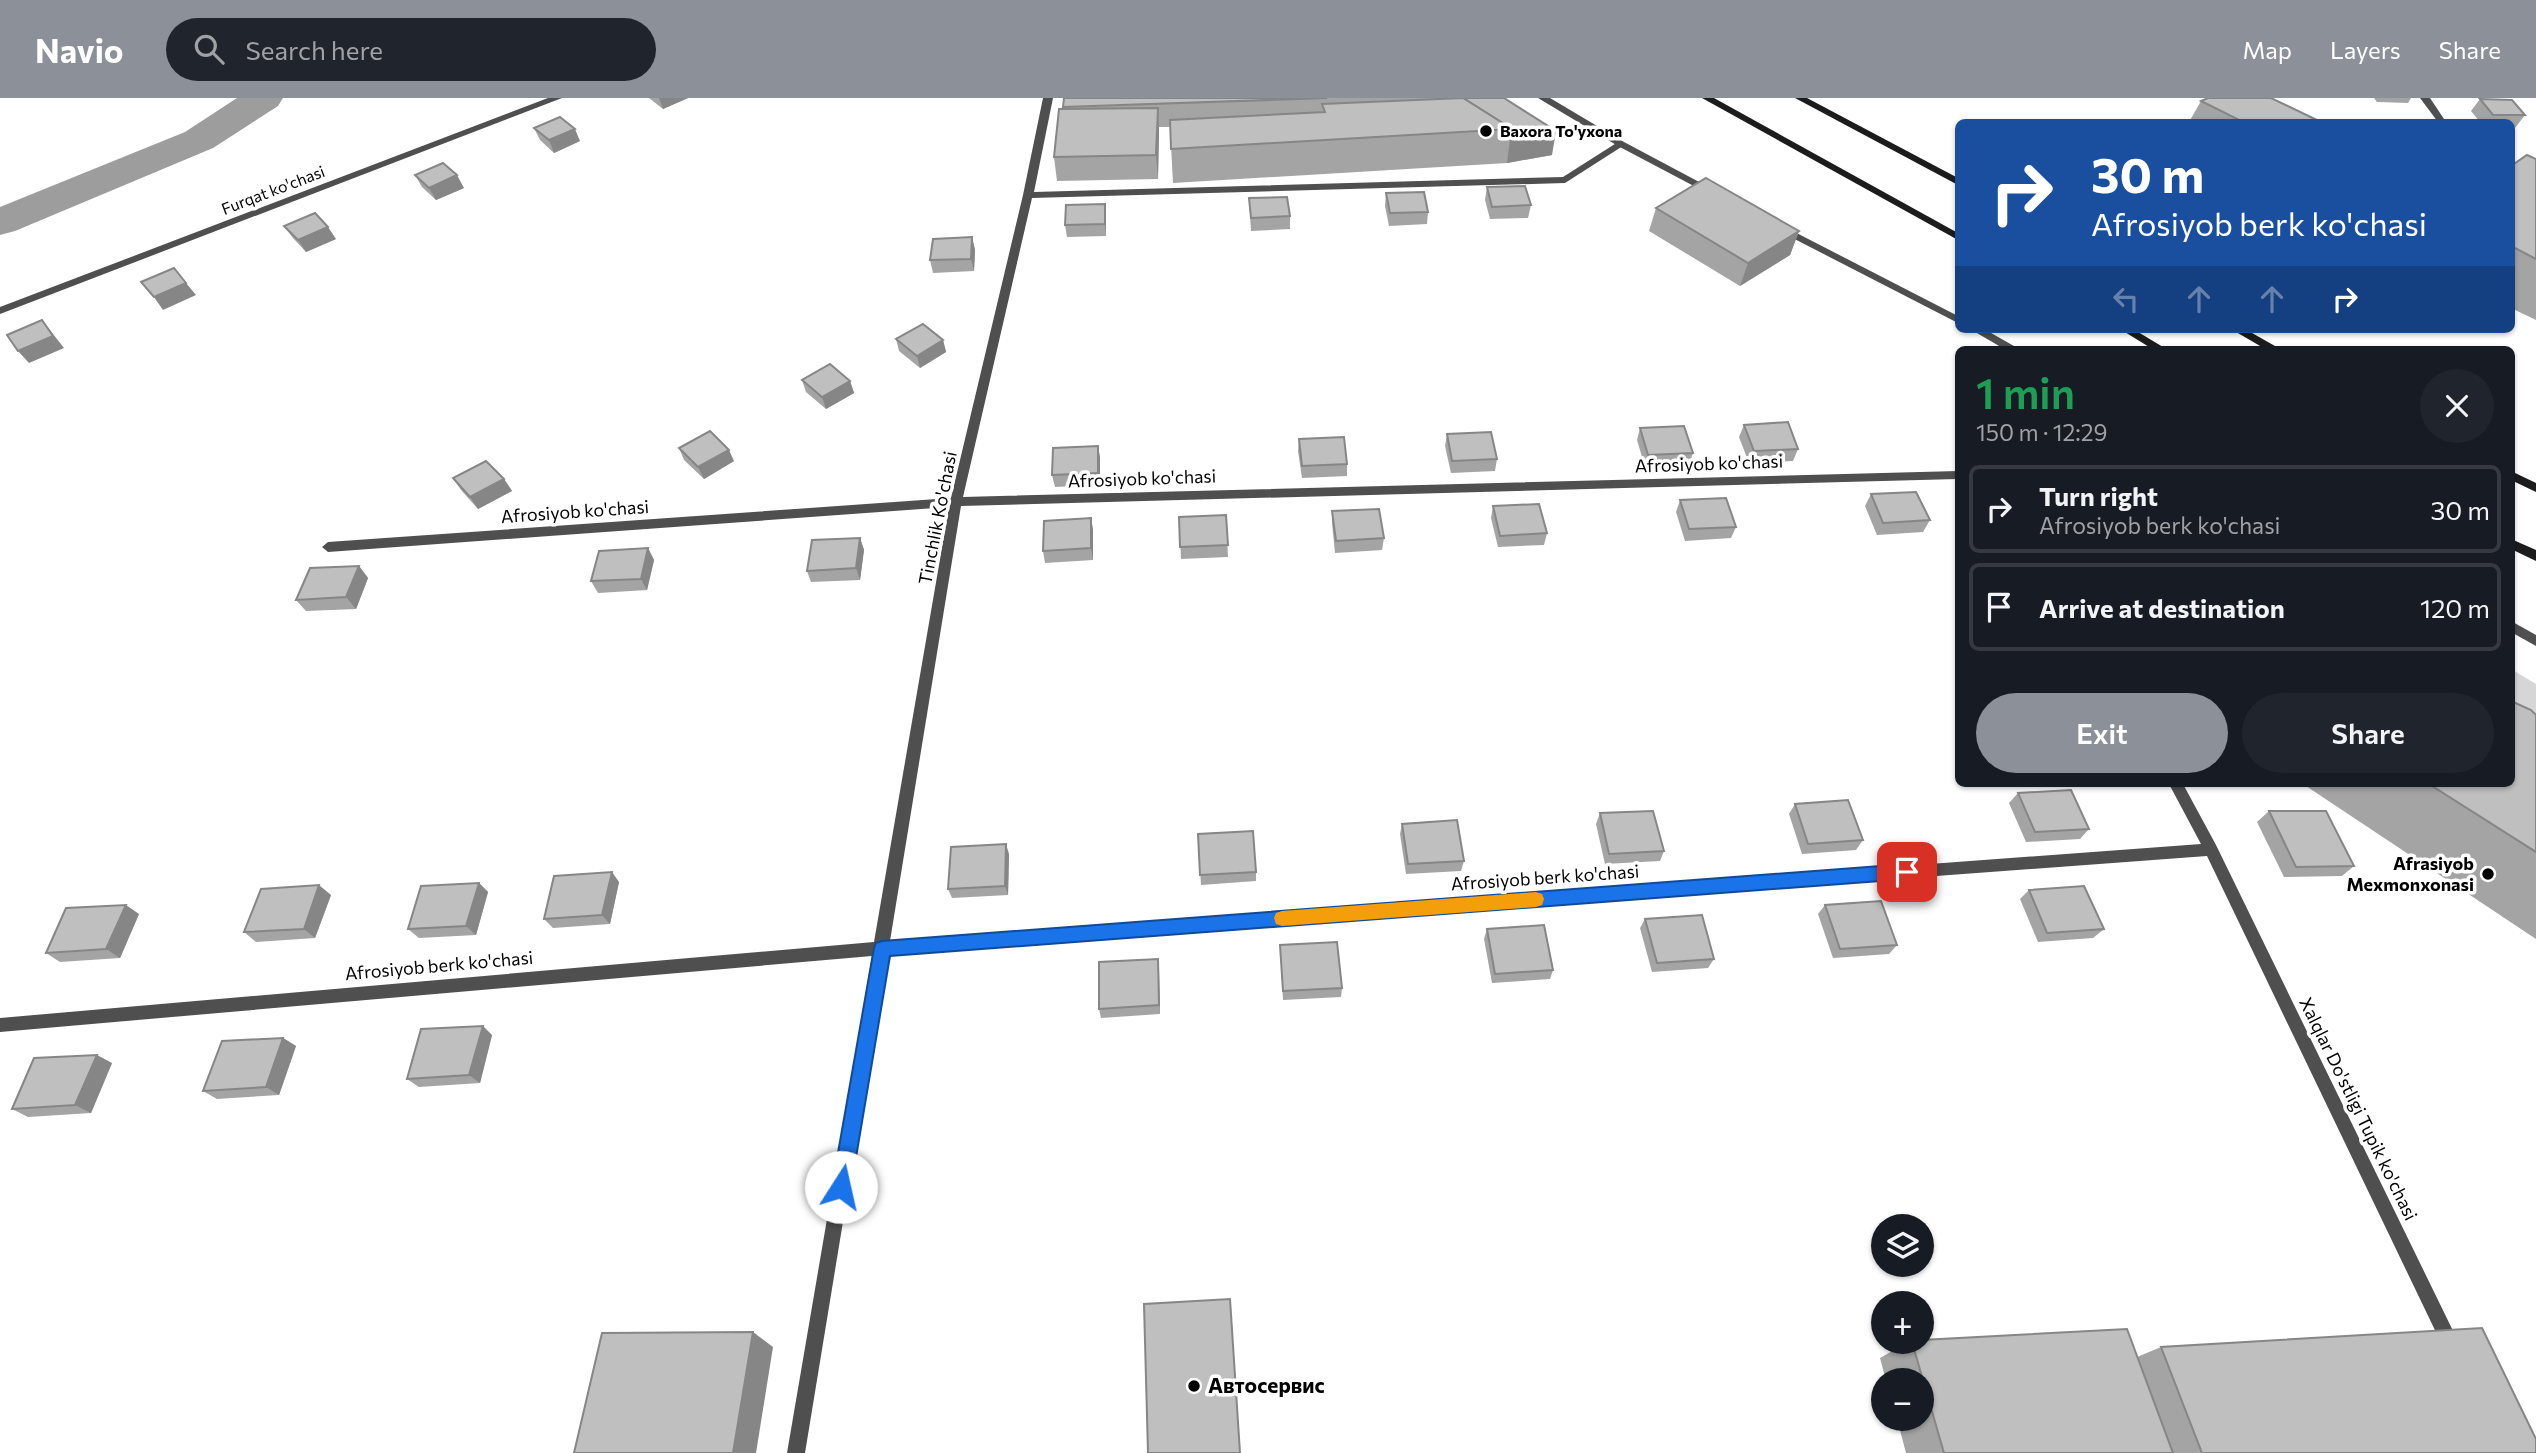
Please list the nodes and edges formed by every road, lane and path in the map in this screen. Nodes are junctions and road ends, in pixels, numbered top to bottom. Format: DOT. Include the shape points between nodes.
graph roads {
  1 [pos="557,98"];
  2 [pos="1048,98"];
  3 [pos="1543,98"];
  4 [pos="1707,98"];
  5 [pos="1800,98"];
  6 [pos="2425,98"];
  7 [pos="2440,119"];
  8 [pos="1621,144"];
  9 [pos="1955,180"];
  10 [pos="1028,195"];
  11 [pos="1730,201"];
  12 [pos="1766,220"];
  13 [pos="1955,235"];
  14 [pos="0,311"];
  15 [pos="1955,318"];
  16 [pos="1983,333"];
  17 [pos="2131,333"];
  18 [pos="2244,333"];
  19 [pos="2007,346"];
  20 [pos="2155,346"];
  21 [pos="2268,346"];
  22 [pos="1955,475"];
  23 [pos="2515,477"];
  24 [pos="2536,488"];
  25 [pos="956,502"];
  26 [pos="2515,545"];
  27 [pos="328,547"];
  28 [pos="2536,556"];
  29 [pos="2515,628"];
  30 [pos="2536,641"];
  31 [pos="2178,787"];
  32 [pos="2211,849"];
  33 [pos="882,948"];
  34 [pos="0,1025"];
  35 [pos="2460,1365"];
  36 [pos="796,1453"];
  1 -- 14 [label="street, Furqat ko'chasi"];
  2 -- 10 [label="street, Tinchlik Ko'chasi"];
  3 -- 8 [label="street"];
  4 -- 13 [label="main road"];
  5 -- 9 [label="main road"];
  6 -- 7 [label="street"];
  8 -- 10 [label="street" via="1565,180"];
  8 -- 11 [label="street"];
  10 -- 25 [label="street, Tinchlik Ko'chasi"];
  12 -- 15 [label="street"];
  16 -- 19 [label="street"];
  17 -- 20 [label="main road"];
  18 -- 21 [label="main road"];
  22 -- 25 [label="street, Afrosiyob ko'chasi"];
  23 -- 24 [label="main road"];
  25 -- 27 [label="street, Afrosiyob ko'chasi"];
  25 -- 33 [label="street, Tinchlik Ko'chasi"];
  26 -- 28 [label="main road"];
  29 -- 30 [label="street"];
  31 -- 32 [label="street, Xalqlar Do'stligi Tupik ko'chasi"];
  32 -- 33 [label="street, Afrosiyob berk ko'chasi"];
  32 -- 35 [label="street, Xalqlar Do'stligi Tupik ko'chasi"];
  33 -- 34 [label="street, Afrosiyob berk ko'chasi"];
  33 -- 36 [label="street"];
}
